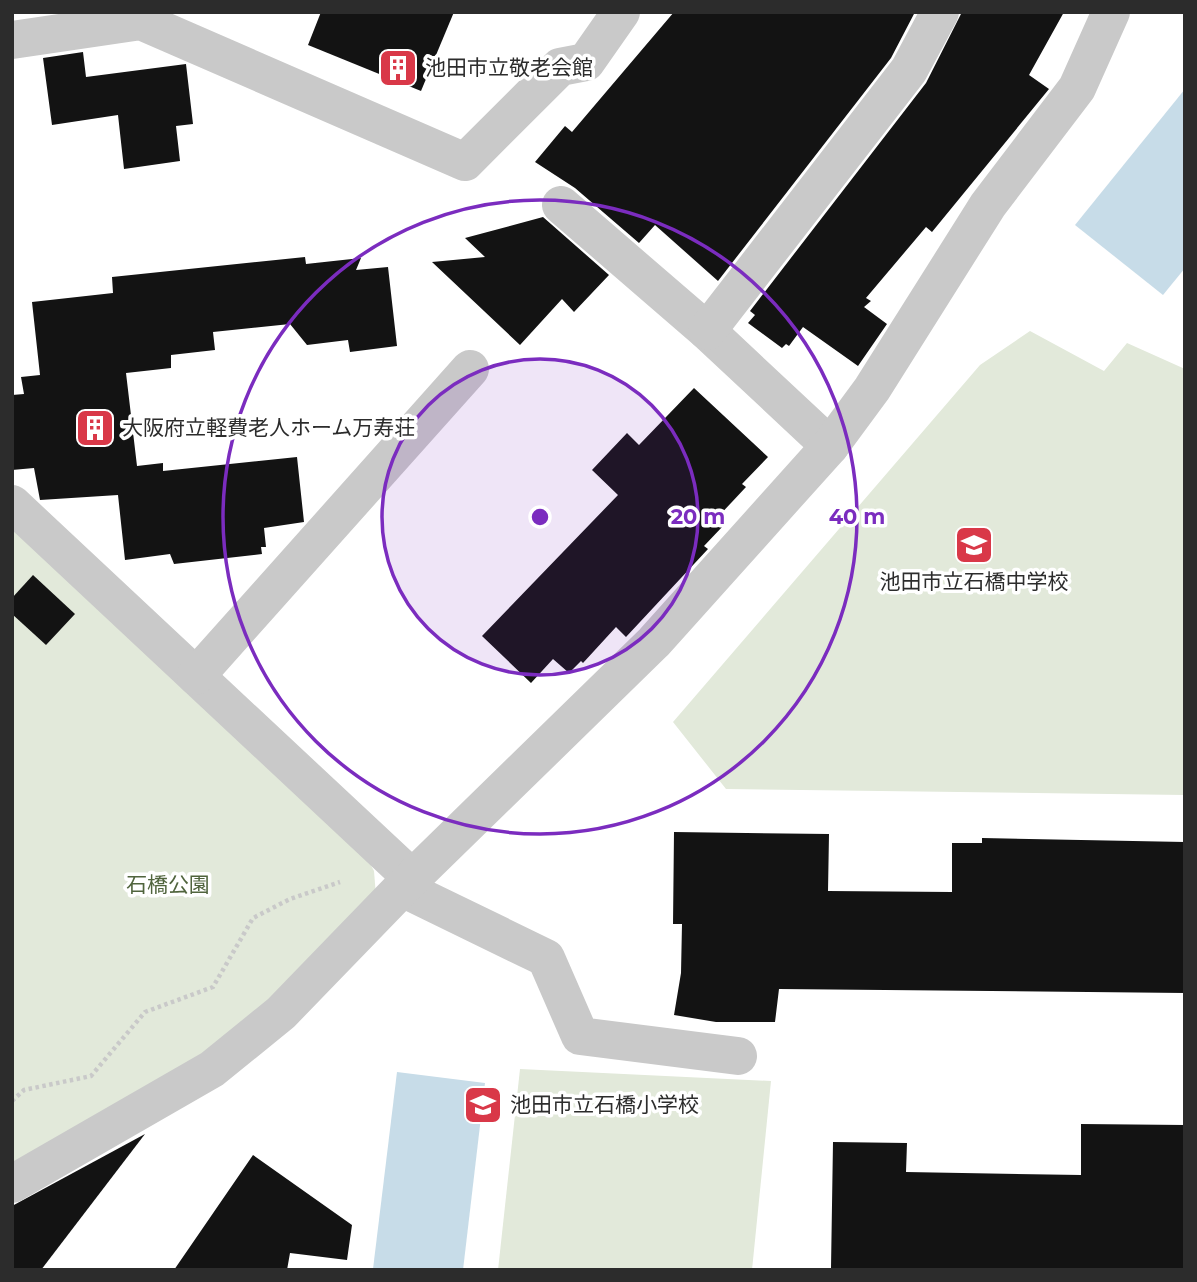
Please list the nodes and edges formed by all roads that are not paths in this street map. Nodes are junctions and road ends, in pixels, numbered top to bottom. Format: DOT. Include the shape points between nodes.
graph roads {
  1 [pos="621,12"];
  2 [pos="940,12"];
  3 [pos="1111,12"];
  4 [pos="12,40"];
  5 [pos="561,205"];
  6 [pos="707,331"];
  7 [pos="470,369"];
  8 [pos="830,446"];
  9 [pos="12,504"];
  10 [pos="196,676"];
  11 [pos="400,873"];
  12 [pos="738,1056"];
  13 [pos="12,1184"];
  1 -- 4 [label="street" via="586,62 560,67 465,162 141,21"];
  2 -- 6 [label="street" via="909,70"];
  3 -- 8 [label="street" via="1077,88 988,205 872,389"];
  5 -- 6 [label="street"];
  6 -- 8 [label="street"];
  7 -- 10 [label="street"];
  8 -- 11 [label="street" via="654,642"];
  9 -- 10 [label="street"];
  10 -- 11 [label="street"];
  11 -- 12 [label="street" via="546,958 580,1036"];
  11 -- 13 [label="street" via="281,1013 212,1069"];
}
